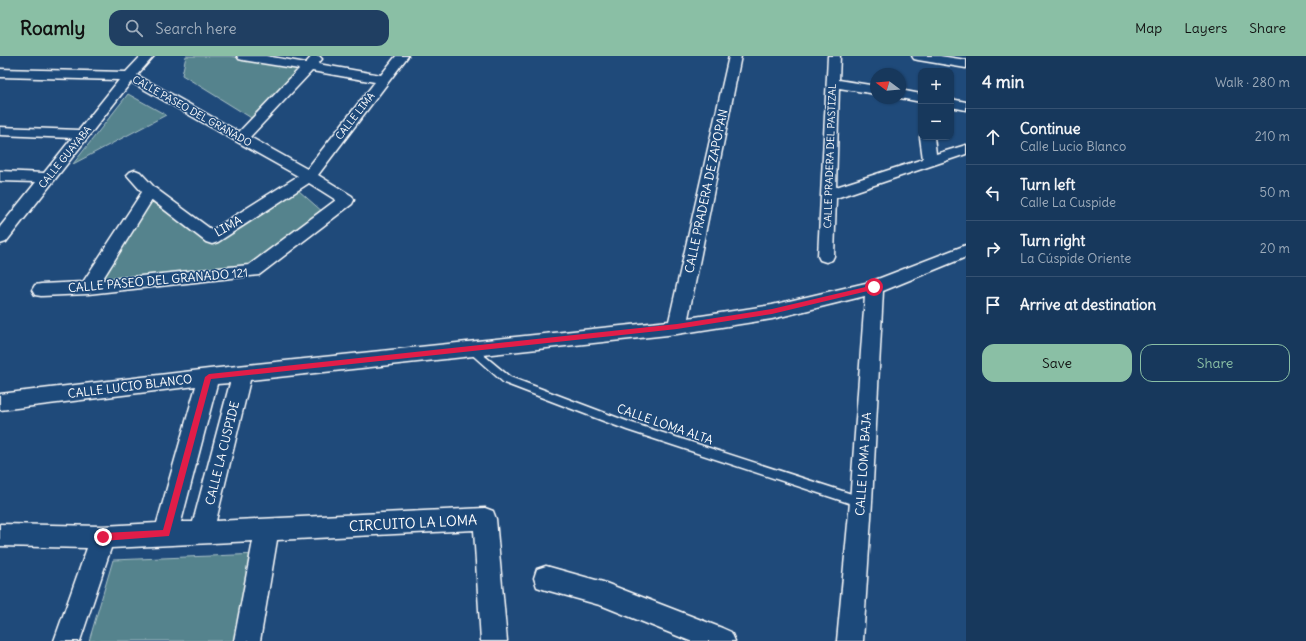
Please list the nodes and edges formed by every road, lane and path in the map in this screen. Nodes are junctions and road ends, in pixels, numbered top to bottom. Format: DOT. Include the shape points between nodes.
graph roads {
  1 [pos="148,56"];
  2 [pos="243,56"];
  3 [pos="319,56"];
  4 [pos="402,56"];
  5 [pos="735,56"];
  6 [pos="834,56"];
  7 [pos="918,56"];
  8 [pos="966,64"];
  9 [pos="308,67"];
  10 [pos="0,73"];
  11 [pos="129,76"];
  12 [pos="383,79"];
  13 [pos="833,83"];
  14 [pos="870,89"];
  15 [pos="906,95"];
  16 [pos="918,97"];
  17 [pos="954,104"];
  18 [pos="966,106"];
  19 [pos="0,131"];
  20 [pos="83,134"];
  21 [pos="241,138"];
  22 [pos="927,140"];
  23 [pos="966,149"];
  24 [pos="930,160"];
  25 [pos="135,175"];
  26 [pos="0,176"];
  27 [pos="309,176"];
  28 [pos="47,178"];
  29 [pos="150,191"];
  30 [pos="829,195"];
  31 [pos="346,200"];
  32 [pos="0,238"];
  33 [pos="966,251"];
  34 [pos="826,256"];
  35 [pos="874,287"];
  36 [pos="88,288"];
  37 [pos="41,290"];
  38 [pos="677,327"];
  39 [pos="471,349"];
  40 [pos="242,374"];
  41 [pos="209,377"];
  42 [pos="0,402"];
  43 [pos="861,502"];
  44 [pos="267,530"];
  45 [pos="202,532"];
  46 [pos="166,534"];
  47 [pos="0,535"];
  48 [pos="103,537"];
  49 [pos="546,578"];
  50 [pos="67,641"];
  51 [pos="247,641"];
  52 [pos="494,641"];
  53 [pos="722,641"];
  54 [pos="850,641"];
  1 -- 11 [label="street, CALLE GUAYABA"];
  2 -- 9 [label="street"];
  3 -- 9 [label="street"];
  4 -- 12 [label="street, CALLE LIMA"];
  5 -- 38 [label="street, CALLE PRADERA DE ZAPOPAN"];
  6 -- 13 [label="street, CALLE PRADERA DEL PASTIZAL"];
  7 -- 8 [label="street"];
  9 -- 12 [label="street"];
  9 -- 21 [label="street"];
  10 -- 11 [label="street, CALLE PASEO DEL GRANADO"];
  11 -- 20 [label="street, CALLE GUAYABA"];
  11 -- 21 [label="street, CALLE PASEO DEL GRANADO"];
  12 -- 27 [label="street, CALLE LIMA"];
  13 -- 14 [label="street"];
  13 -- 30 [label="street, CALLE PRADERA DEL PASTIZAL"];
  15 -- 16 [label="street"];
  17 -- 18 [label="street"];
  19 -- 20 [label="street"];
  20 -- 28 [label="street, CALLE GUAYABA"];
  21 -- 27 [label="street, CALLE PASEO DEL GRANADO"];
  22 -- 24 [label="street"];
  23 -- 24 [label="street"];
  24 -- 30 [label="street"];
  25 -- 29 [label="street, LIMA"];
  26 -- 28 [label="street"];
  27 -- 29 [label="street, LIMA" via="212,238"];
  27 -- 31 [label="street, CALLE PASEO DEL GRANADO"];
  28 -- 32 [label="street, CALLE GUAYABA"];
  29 -- 36 [label="street"];
  30 -- 34 [label="street, CALLE PRADERA DEL PASTIZAL"];
  31 -- 36 [label="street, CALLE PASEO DEL GRANADO 121" via="253,271"];
  33 -- 35 [label="street, CALLE LUCIO BLANCO"];
  35 -- 38 [label="street, CALLE LUCIO BLANCO" via="772,312"];
  35 -- 43 [label="street, CALLE LOMA BAJA"];
  36 -- 37 [label="street, CALLE PASEO DEL GRANADO 121"];
  38 -- 39 [label="street, CALLE LUCIO BLANCO"];
  39 -- 40 [label="street, CALLE LUCIO BLANCO"];
  39 -- 43 [label="lane, CALLE LOMA ALTA" via="506,380 627,426"];
  40 -- 41 [label="street, CALLE LUCIO BLANCO"];
  40 -- 45 [label="street, CALLE LA CUSPIDE"];
  41 -- 42 [label="street, CALLE LUCIO BLANCO"];
  41 -- 46 [label="street"];
  43 -- 54 [label="street, CALLE LOMA BAJA"];
  44 -- 45 [label="street"];
  44 -- 51 [label="street"];
  44 -- 52 [label="street, CIRCUITO LA LOMA" via="485,519"];
  45 -- 46 [label="street"];
  46 -- 48 [label="street"];
  47 -- 48 [label="street"];
  48 -- 50 [label="street"];
  49 -- 53 [label="street" via="602,594"];
}
